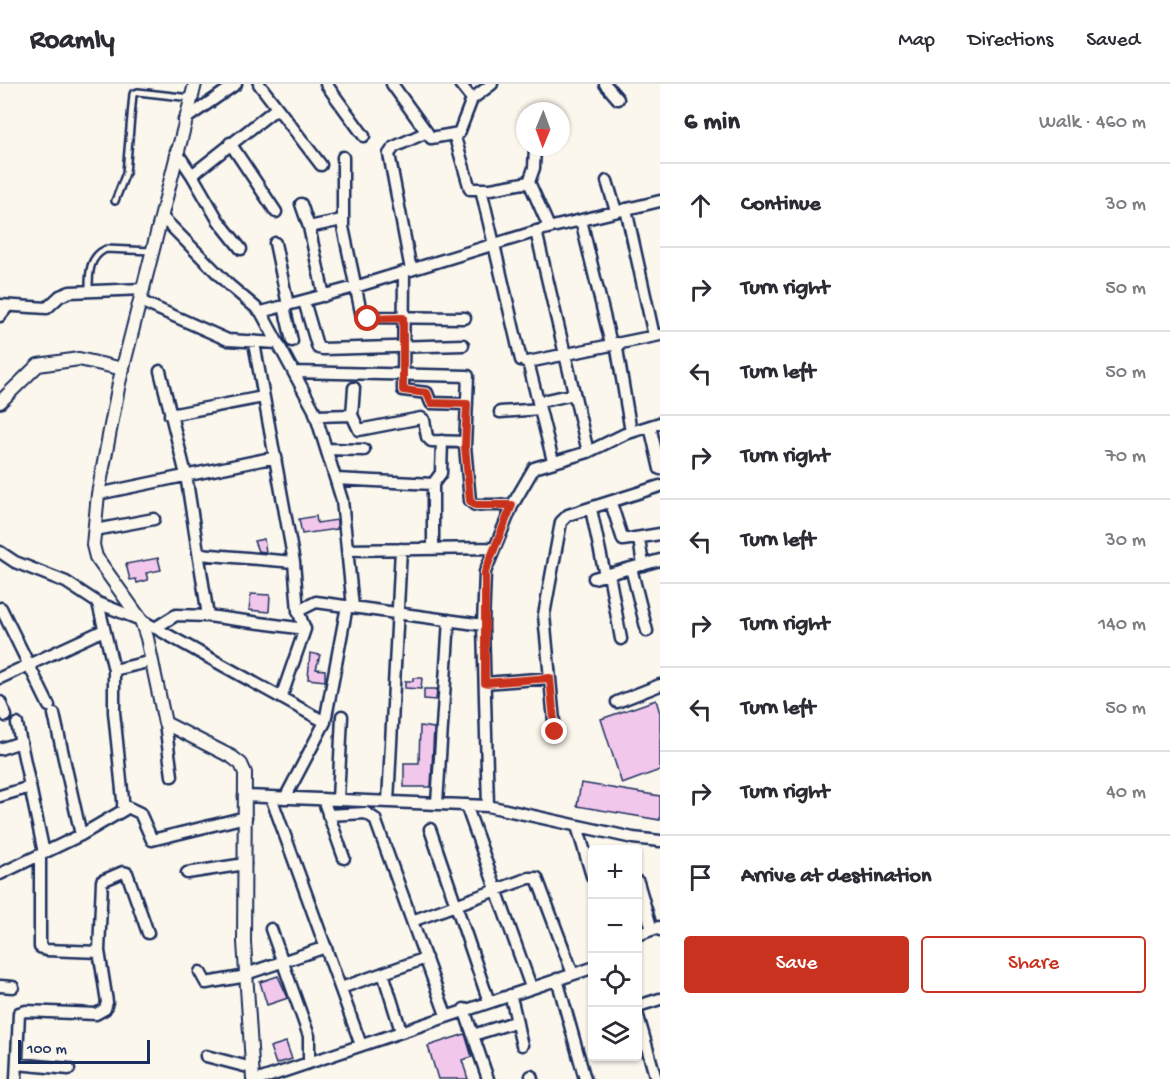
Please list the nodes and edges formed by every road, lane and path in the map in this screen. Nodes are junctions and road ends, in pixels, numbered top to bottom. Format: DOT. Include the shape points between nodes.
graph roads {
  1 [pos="195,84"];
  2 [pos="236,84"];
  3 [pos="259,84"];
  4 [pos="326,84"];
  5 [pos="392,84"];
  6 [pos="460,84"];
  7 [pos="492,84"];
  8 [pos="605,84"];
  9 [pos="190,98"];
  10 [pos="472,99"];
  11 [pos="618,99"];
  12 [pos="278,108"];
  13 [pos="184,120"];
  14 [pos="427,132"];
  15 [pos="454,134"];
  16 [pos="364,136"];
  17 [pos="230,143"];
  18 [pos="176,151"];
  19 [pos="535,156"];
  20 [pos="343,157"];
  21 [pos="321,165"];
  22 [pos="192,174"];
  23 [pos="607,181"];
  24 [pos="529,182"];
  25 [pos="481,189"];
  26 [pos="115,201"];
  27 [pos="660,201"];
  28 [pos="301,204"];
  29 [pos="621,210"];
  30 [pos="276,212"];
  31 [pos="162,217"];
  32 [pos="581,219"];
  33 [pos="342,220"];
  34 [pos="309,227"];
  35 [pos="549,228"];
  36 [pos="536,231"];
  37 [pos="275,243"];
  38 [pos="494,245"];
  39 [pos="242,249"];
  40 [pos="153,251"];
  41 [pos="407,271"];
  42 [pos="354,287"];
  43 [pos="89,292"];
  44 [pos="142,295"];
  45 [pos="324,296"];
  46 [pos="304,301"];
  47 [pos="4,306"];
  48 [pos="286,306"];
  49 [pos="261,312"];
  50 [pos="0,316"];
  51 [pos="403,318"];
  52 [pos="465,318"];
  53 [pos="658,338"];
  54 [pos="292,341"];
  55 [pos="254,343"];
  56 [pos="278,343"];
  57 [pos="613,343"];
  58 [pos="463,345"];
  59 [pos="403,347"];
  60 [pos="565,354"];
  61 [pos="528,362"];
  62 [pos="123,369"];
  63 [pos="160,371"];
  64 [pos="294,372"];
  65 [pos="402,374"];
  66 [pos="354,388"];
  67 [pos="574,394"];
  68 [pos="262,397"];
  69 [pos="0,402"];
  70 [pos="467,404"];
  71 [pos="539,405"];
  72 [pos="500,412"];
  73 [pos="352,415"];
  74 [pos="170,416"];
  75 [pos="316,416"];
  76 [pos="655,424"];
  77 [pos="631,432"];
  78 [pos="442,441"];
  79 [pos="465,442"];
  80 [pos="326,449"];
  81 [pos="364,450"];
  82 [pos="588,452"];
  83 [pos="276,458"];
  84 [pos="553,461"];
  85 [pos="660,469"];
  86 [pos="186,475"];
  87 [pos="336,479"];
  88 [pos="433,484"];
  89 [pos="660,486"];
  90 [pos="98,494"];
  91 [pos="611,503"];
  92 [pos="512,505"];
  93 [pos="591,509"];
  94 [pos="154,519"];
  95 [pos="95,530"];
  96 [pos="660,534"];
  97 [pos="639,539"];
  98 [pos="494,548"];
  99 [pos="401,549"];
  100 [pos="433,549"];
  101 [pos="347,550"];
  102 [pos="0,552"];
  103 [pos="199,554"];
  104 [pos="659,561"];
  105 [pos="294,562"];
  106 [pos="643,565"];
  107 [pos="631,568"];
  108 [pos="660,573"];
  109 [pos="603,576"];
  110 [pos="98,603"];
  111 [pos="350,606"];
  112 [pos="1,608"];
  113 [pos="298,610"];
  114 [pos="398,613"];
  115 [pos="208,616"];
  116 [pos="141,620"];
  117 [pos="449,620"];
  118 [pos="483,625"];
  119 [pos="155,628"];
  120 [pos="305,629"];
  121 [pos="104,630"];
  122 [pos="647,631"];
  123 [pos="621,639"];
  124 [pos="152,661"];
  125 [pos="28,664"];
  126 [pos="114,670"];
  127 [pos="0,678"];
  128 [pos="550,678"];
  129 [pos="485,683"];
  130 [pos="660,685"];
  131 [pos="281,698"];
  132 [pos="0,702"];
  133 [pos="617,702"];
  134 [pos="6,716"];
  135 [pos="342,716"];
  136 [pos="325,722"];
  137 [pos="165,723"];
  138 [pos="17,724"];
  139 [pos="555,732"];
  140 [pos="21,742"];
  141 [pos="0,749"];
  142 [pos="172,776"];
  143 [pos="30,787"];
  144 [pos="0,796"];
  145 [pos="244,796"];
  146 [pos="271,797"];
  147 [pos="285,798"];
  148 [pos="322,799"];
  149 [pos="338,800"];
  150 [pos="388,802"];
  151 [pos="437,803"];
  152 [pos="123,805"];
  153 [pos="466,805"];
  154 [pos="488,806"];
  155 [pos="328,815"];
  156 [pos="246,817"];
  157 [pos="577,826"];
  158 [pos="430,829"];
  159 [pos="81,835"];
  160 [pos="624,837"];
  161 [pos="660,841"];
  162 [pos="627,845"];
  163 [pos="42,854"];
  164 [pos="344,858"];
  165 [pos="588,863"];
  166 [pos="245,864"];
  167 [pos="0,873"];
  168 [pos="187,873"];
  169 [pos="496,890"];
  170 [pos="642,893"];
  171 [pos="455,905"];
  172 [pos="412,921"];
  173 [pos="271,929"];
  174 [pos="656,930"];
  175 [pos="148,933"];
  176 [pos="326,947"];
  177 [pos="99,952"];
  178 [pos="426,958"];
  179 [pos="282,962"];
  180 [pos="588,969"];
  181 [pos="200,972"];
  182 [pos="383,973"];
  183 [pos="573,974"];
  184 [pos="246,975"];
  185 [pos="557,979"];
  186 [pos="0,986"];
  187 [pos="13,987"];
  188 [pos="531,987"];
  189 [pos="341,988"];
  190 [pos="510,995"];
  191 [pos="660,999"];
  192 [pos="489,1002"];
  193 [pos="642,1005"];
  194 [pos="464,1009"];
  195 [pos="446,1015"];
  196 [pos="515,1022"];
  197 [pos="642,1030"];
  198 [pos="400,1031"];
  199 [pos="473,1035"];
  200 [pos="361,1045"];
  201 [pos="522,1045"];
  202 [pos="206,1056"];
  203 [pos="309,1063"];
  204 [pos="17,1064"];
  205 [pos="69,1069"];
  206 [pos="252,1073"];
  207 [pos="16,1079"];
  208 [pos="261,1079"];
  209 [pos="488,1079"];
  210 [pos="585,1079"];
  211 [pos="656,1079"];
  1 -- 9 [label="street"];
  2 -- 13 [label="street"];
  3 -- 12 [label="street"];
  4 -- 16 [label="street"];
  5 -- 14 [label="street"];
  6 -- 10 [label="street"];
  7 -- 10 [label="street"];
  8 -- 11 [label="street"];
  9 -- 13 [label="street"];
  9 -- 26 [label="lane" via="134,94 126,173"];
  10 -- 15 [label="street" via="459,133"];
  12 -- 17 [label="street"];
  12 -- 21 [label="street"];
  13 -- 18 [label="street"];
  14 -- 15 [label="street" via="431,138"];
  14 -- 41 [label="street" via="394,147 389,154"];
  15 -- 25 [label="street" via="470,189"];
  17 -- 22 [label="street"];
  17 -- 30 [label="street"];
  18 -- 22 [label="street"];
  18 -- 31 [label="street"];
  19 -- 24 [label="street"];
  20 -- 33 [label="street"];
  22 -- 39 [label="street" via="218,220"];
  23 -- 29 [label="street"];
  24 -- 25 [label="street"];
  24 -- 35 [label="street"];
  25 -- 38 [label="street"];
  27 -- 29 [label="street"];
  28 -- 34 [label="street"];
  29 -- 32 [label="street"];
  29 -- 53 [label="street"];
  31 -- 40 [label="street"];
  31 -- 49 [label="street"];
  32 -- 35 [label="street"];
  32 -- 57 [label="street"];
  33 -- 34 [label="street"];
  33 -- 42 [label="street"];
  34 -- 45 [label="street"];
  35 -- 36 [label="street"];
  36 -- 38 [label="street"];
  36 -- 60 [label="street"];
  37 -- 48 [label="street"];
  38 -- 41 [label="street"];
  38 -- 61 [label="street" via="519,357"];
  40 -- 43 [label="lane" via="99,252 90,266"];
  40 -- 44 [label="street"];
  41 -- 42 [label="street"];
  41 -- 51 [label="street"];
  42 -- 45 [label="street"];
  42 -- 51 [label="street" via="363,317"];
  43 -- 44 [label="street"];
  43 -- 47 [label="street" via="65,294 47,308"];
  44 -- 55 [label="street" via="228,340"];
  44 -- 62 [label="street"];
  45 -- 46 [label="street"];
  46 -- 48 [label="street"];
  46 -- 59 [label="street" via="318,348"];
  47 -- 50 [label="street"];
  48 -- 49 [label="street"];
  48 -- 54 [label="street"];
  49 -- 56 [label="street"];
  51 -- 52 [label="street"];
  51 -- 59 [label="street"];
  53 -- 57 [label="street"];
  55 -- 56 [label="street"];
  55 -- 68 [label="street"];
  56 -- 64 [label="street"];
  57 -- 60 [label="street"];
  57 -- 77 [label="street"];
  58 -- 59 [label="street"];
  59 -- 65 [label="street"];
  60 -- 61 [label="street"];
  60 -- 67 [label="street"];
  61 -- 71 [label="street"];
  62 -- 69 [label="street" via="79,360 38,365"];
  62 -- 90 [label="street"];
  63 -- 74 [label="street"];
  64 -- 65 [label="street"];
  64 -- 75 [label="street"];
  65 -- 70 [label="street" via="403,390 427,393 431,403"];
  65 -- 70 [label="street" via="468,376"];
  66 -- 73 [label="street"];
  67 -- 71 [label="street"];
  67 -- 82 [label="street"];
  68 -- 74 [label="street"];
  68 -- 83 [label="street"];
  70 -- 79 [label="street"];
  71 -- 72 [label="street"];
  71 -- 84 [label="street"];
  73 -- 75 [label="street"];
  73 -- 78 [label="street" via="359,430 421,418 428,440"];
  74 -- 86 [label="street"];
  75 -- 80 [label="street"];
  76 -- 77 [label="street"];
  76 -- 85 [label="street"];
  77 -- 82 [label="street"];
  78 -- 79 [label="street"];
  78 -- 88 [label="street" via="441,473"];
  79 -- 92 [label="street" via="470,501 475,505"];
  80 -- 81 [label="street"];
  80 -- 87 [label="street"];
  82 -- 84 [label="street"];
  83 -- 86 [label="street"];
  83 -- 105 [label="street"];
  84 -- 92 [label="street" via="534,468"];
  86 -- 90 [label="street"];
  86 -- 103 [label="street"];
  87 -- 88 [label="street"];
  87 -- 101 [label="street"];
  88 -- 100 [label="street"];
  89 -- 91 [label="street"];
  90 -- 95 [label="street"];
  91 -- 93 [label="street"];
  91 -- 97 [label="street" via="621,538"];
  92 -- 98 [label="street"];
  93 -- 109 [label="street"];
  93 -- 128 [label="street" via="568,515 561,522 544,605"];
  94 -- 95 [label="street"];
  95 -- 116 [label="street" via="96,557"];
  96 -- 97 [label="street"];
  97 -- 106 [label="street"];
  98 -- 100 [label="street"];
  98 -- 118 [label="street" via="485,572"];
  99 -- 100 [label="street"];
  99 -- 101 [label="street"];
  99 -- 114 [label="street"];
  101 -- 111 [label="street"];
  102 -- 110 [label="street" via="66,582"];
  103 -- 105 [label="street"];
  103 -- 115 [label="street"];
  104 -- 106 [label="street"];
  104 -- 108 [label="street"];
  105 -- 113 [label="street"];
  106 -- 107 [label="street"];
  107 -- 109 [label="street"];
  107 -- 122 [label="street"];
  109 -- 123 [label="street"];
  110 -- 116 [label="street"];
  110 -- 121 [label="street"];
  111 -- 113 [label="street" via="316,602"];
  111 -- 114 [label="street"];
  111 -- 136 [label="street"];
  112 -- 125 [label="street"];
  113 -- 120 [label="street"];
  114 -- 117 [label="street"];
  114 -- 150 [label="street"];
  115 -- 119 [label="street" via="176,615"];
  115 -- 120 [label="street"];
  116 -- 119 [label="street"];
  116 -- 124 [label="street"];
  117 -- 118 [label="street"];
  117 -- 151 [label="street"];
  118 -- 129 [label="street"];
  119 -- 131 [label="street"];
  120 -- 131 [label="street"];
  121 -- 125 [label="street"];
  121 -- 126 [label="street"];
  124 -- 126 [label="street"];
  124 -- 137 [label="street"];
  125 -- 127 [label="street"];
  125 -- 159 [label="street" via="52,710"];
  126 -- 152 [label="street"];
  128 -- 129 [label="street"];
  128 -- 139 [label="street"];
  129 -- 154 [label="street"];
  130 -- 133 [label="street"];
  131 -- 136 [label="street"];
  132 -- 134 [label="street"];
  135 -- 149 [label="street"];
  136 -- 147 [label="street"];
  137 -- 142 [label="street"];
  137 -- 145 [label="street" via="241,764 245,774"];
  138 -- 140 [label="street"];
  140 -- 141 [label="street"];
  140 -- 143 [label="street"];
  143 -- 144 [label="street"];
  143 -- 163 [label="street"];
  145 -- 146 [label="street"];
  145 -- 156 [label="street"];
  146 -- 147 [label="street"];
  146 -- 176 [label="street"];
  147 -- 148 [label="street"];
  148 -- 149 [label="street"];
  148 -- 155 [label="street"];
  149 -- 150 [label="street"];
  150 -- 151 [label="street"];
  151 -- 153 [label="street"];
  152 -- 156 [label="street" via="140,813 152,840"];
  152 -- 159 [label="street" via="124,810"];
  153 -- 154 [label="street"];
  153 -- 169 [label="street"];
  154 -- 157 [label="street"];
  155 -- 164 [label="street"];
  155 -- 172 [label="street" via="372,814"];
  156 -- 166 [label="street"];
  157 -- 160 [label="street"];
  157 -- 165 [label="street"];
  158 -- 171 [label="street"];
  159 -- 163 [label="street"];
  160 -- 161 [label="street"];
  160 -- 162 [label="street"];
  163 -- 167 [label="street"];
  163 -- 177 [label="street" via="39,947 46,951"];
  166 -- 168 [label="street"];
  166 -- 184 [label="street"];
  169 -- 171 [label="street"];
  169 -- 183 [label="street" via="529,878 540,880"];
  169 -- 188 [label="street"];
  170 -- 174 [label="street"];
  171 -- 172 [label="street"];
  171 -- 192 [label="street"];
  172 -- 178 [label="street"];
  173 -- 179 [label="street"];
  175 -- 177 [label="street" via="128,874 123,872 101,882"];
  176 -- 179 [label="street"];
  176 -- 189 [label="street"];
  177 -- 204 [label="street" via="105,1009 96,1014 22,1011 18,1016"];
  178 -- 182 [label="street"];
  178 -- 195 [label="street"];
  179 -- 184 [label="street"];
  179 -- 203 [label="street" via="309,1036"];
  180 -- 183 [label="street"];
  181 -- 184 [label="street" via="206,983"];
  182 -- 189 [label="street"];
  182 -- 198 [label="street"];
  183 -- 185 [label="street"];
  184 -- 206 [label="street"];
  185 -- 188 [label="street"];
  185 -- 210 [label="street"];
  186 -- 187 [label="street"];
  188 -- 190 [label="street"];
  189 -- 200 [label="street"];
  190 -- 192 [label="street"];
  190 -- 196 [label="street" via="517,1012"];
  191 -- 193 [label="street"];
  192 -- 194 [label="street"];
  194 -- 195 [label="street"];
  194 -- 199 [label="street"];
  195 -- 198 [label="street"];
  196 -- 199 [label="street"];
  196 -- 201 [label="street"];
  197 -- 211 [label="street"];
  198 -- 200 [label="street"];
  199 -- 209 [label="street"];
  200 -- 203 [label="street"];
  202 -- 206 [label="street"];
  203 -- 208 [label="street"];
  204 -- 205 [label="street"];
  204 -- 207 [label="street"];
}
